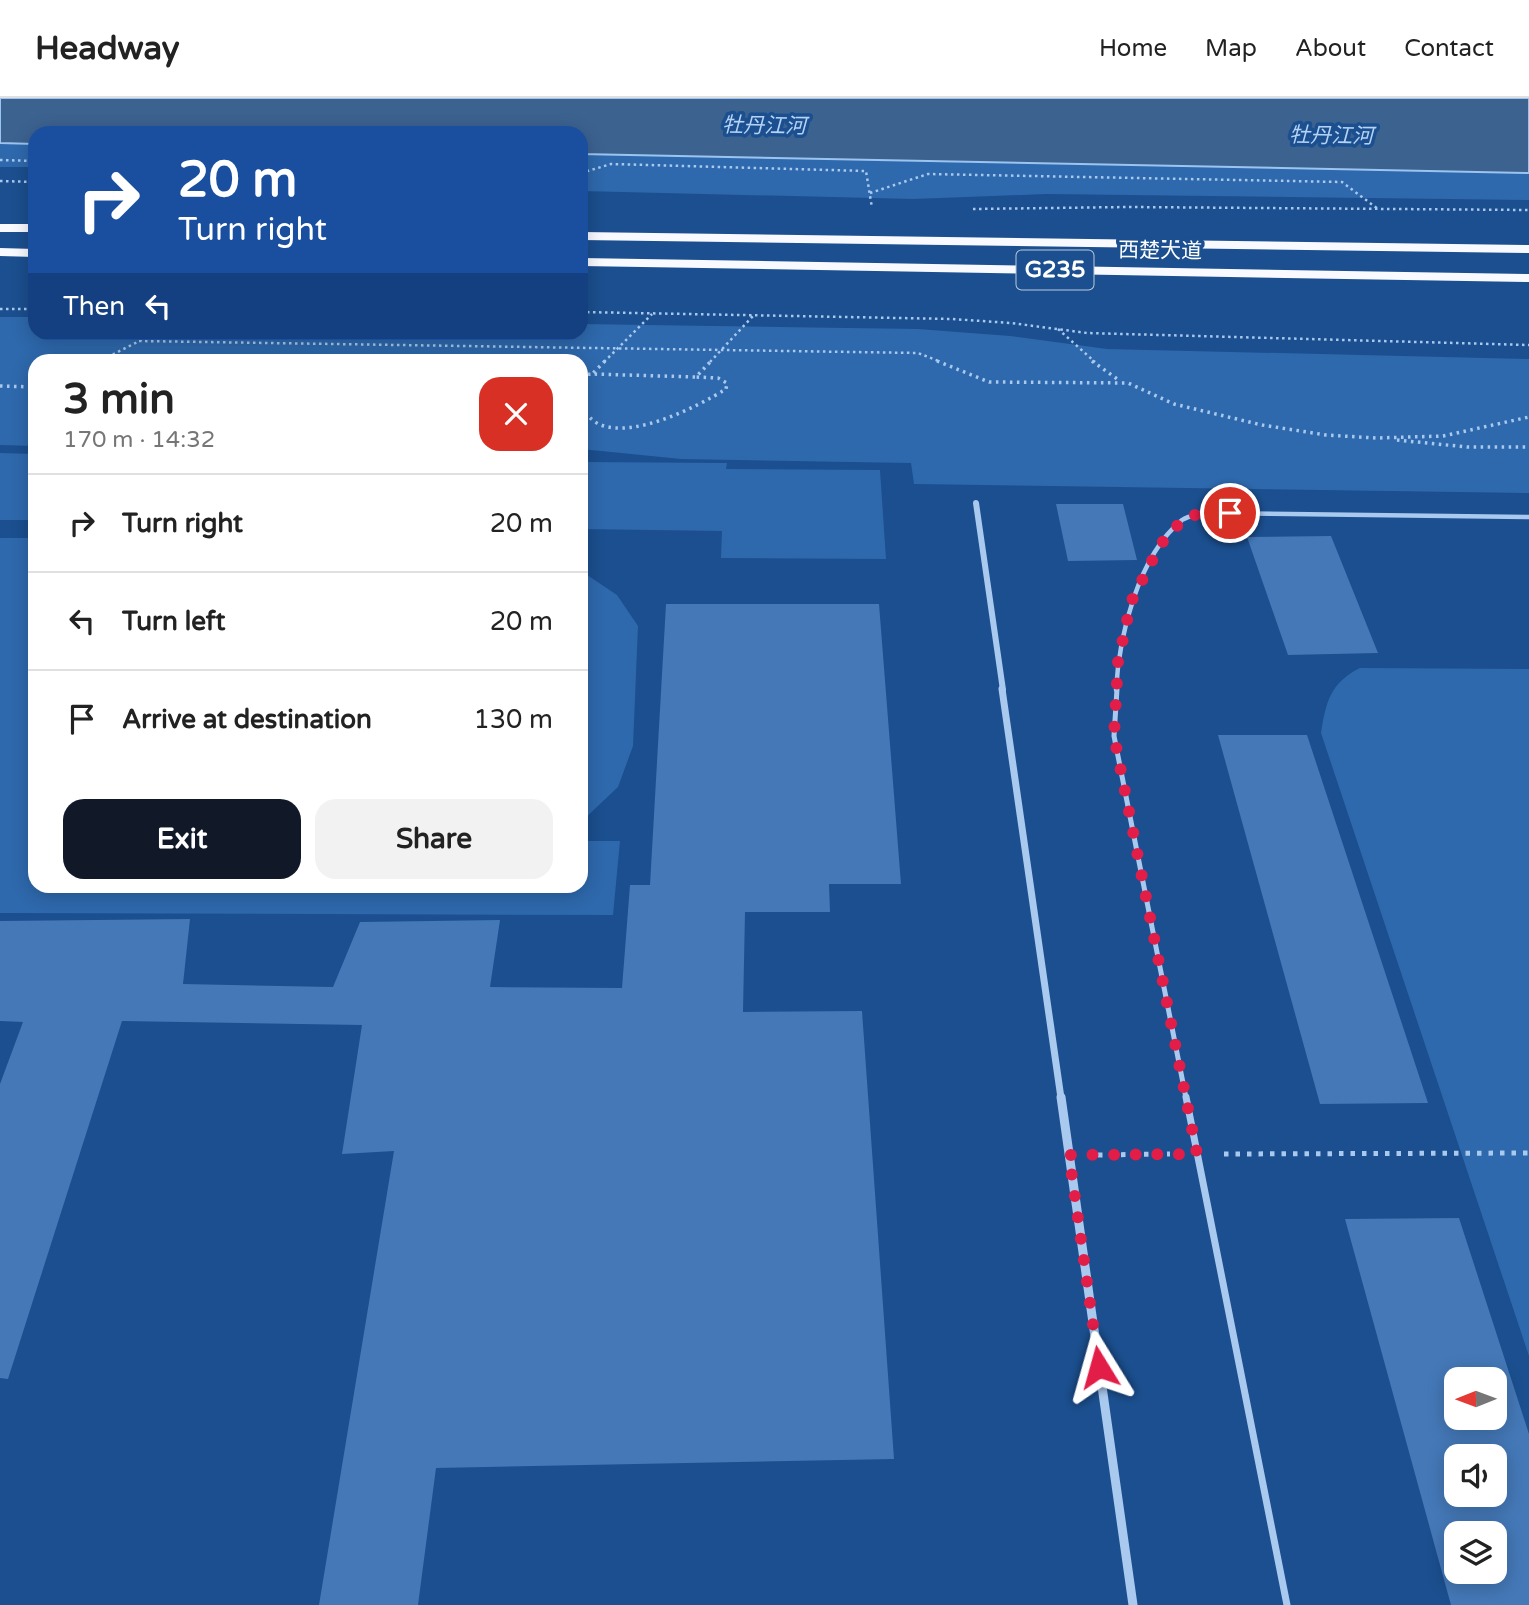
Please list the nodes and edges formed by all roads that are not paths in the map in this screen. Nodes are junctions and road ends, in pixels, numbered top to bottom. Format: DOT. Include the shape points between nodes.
graph roads {
  1 [pos="0,228"];
  2 [pos="28,228"];
  3 [pos="588,236"];
  4 [pos="1529,249"];
  5 [pos="0,252"];
  6 [pos="28,253"];
  7 [pos="588,262"];
  8 [pos="1529,278"];
  9 [pos="976,503"];
  10 [pos="1529,517"];
  11 [pos="1133,1605"];
  12 [pos="1287,1605"];
  1 -- 2 [label="highway"];
  3 -- 4 [label="highway, 西楚大道 / G235"];
  5 -- 6 [label="highway"];
  7 -- 8 [label="highway, 西楚大道 / G235"];
  9 -- 11 [label="street"];
  10 -- 12 [label="lane" via="1203,513 1184,518 1160,545 1131,602 1118,662 1114,736"];
}
